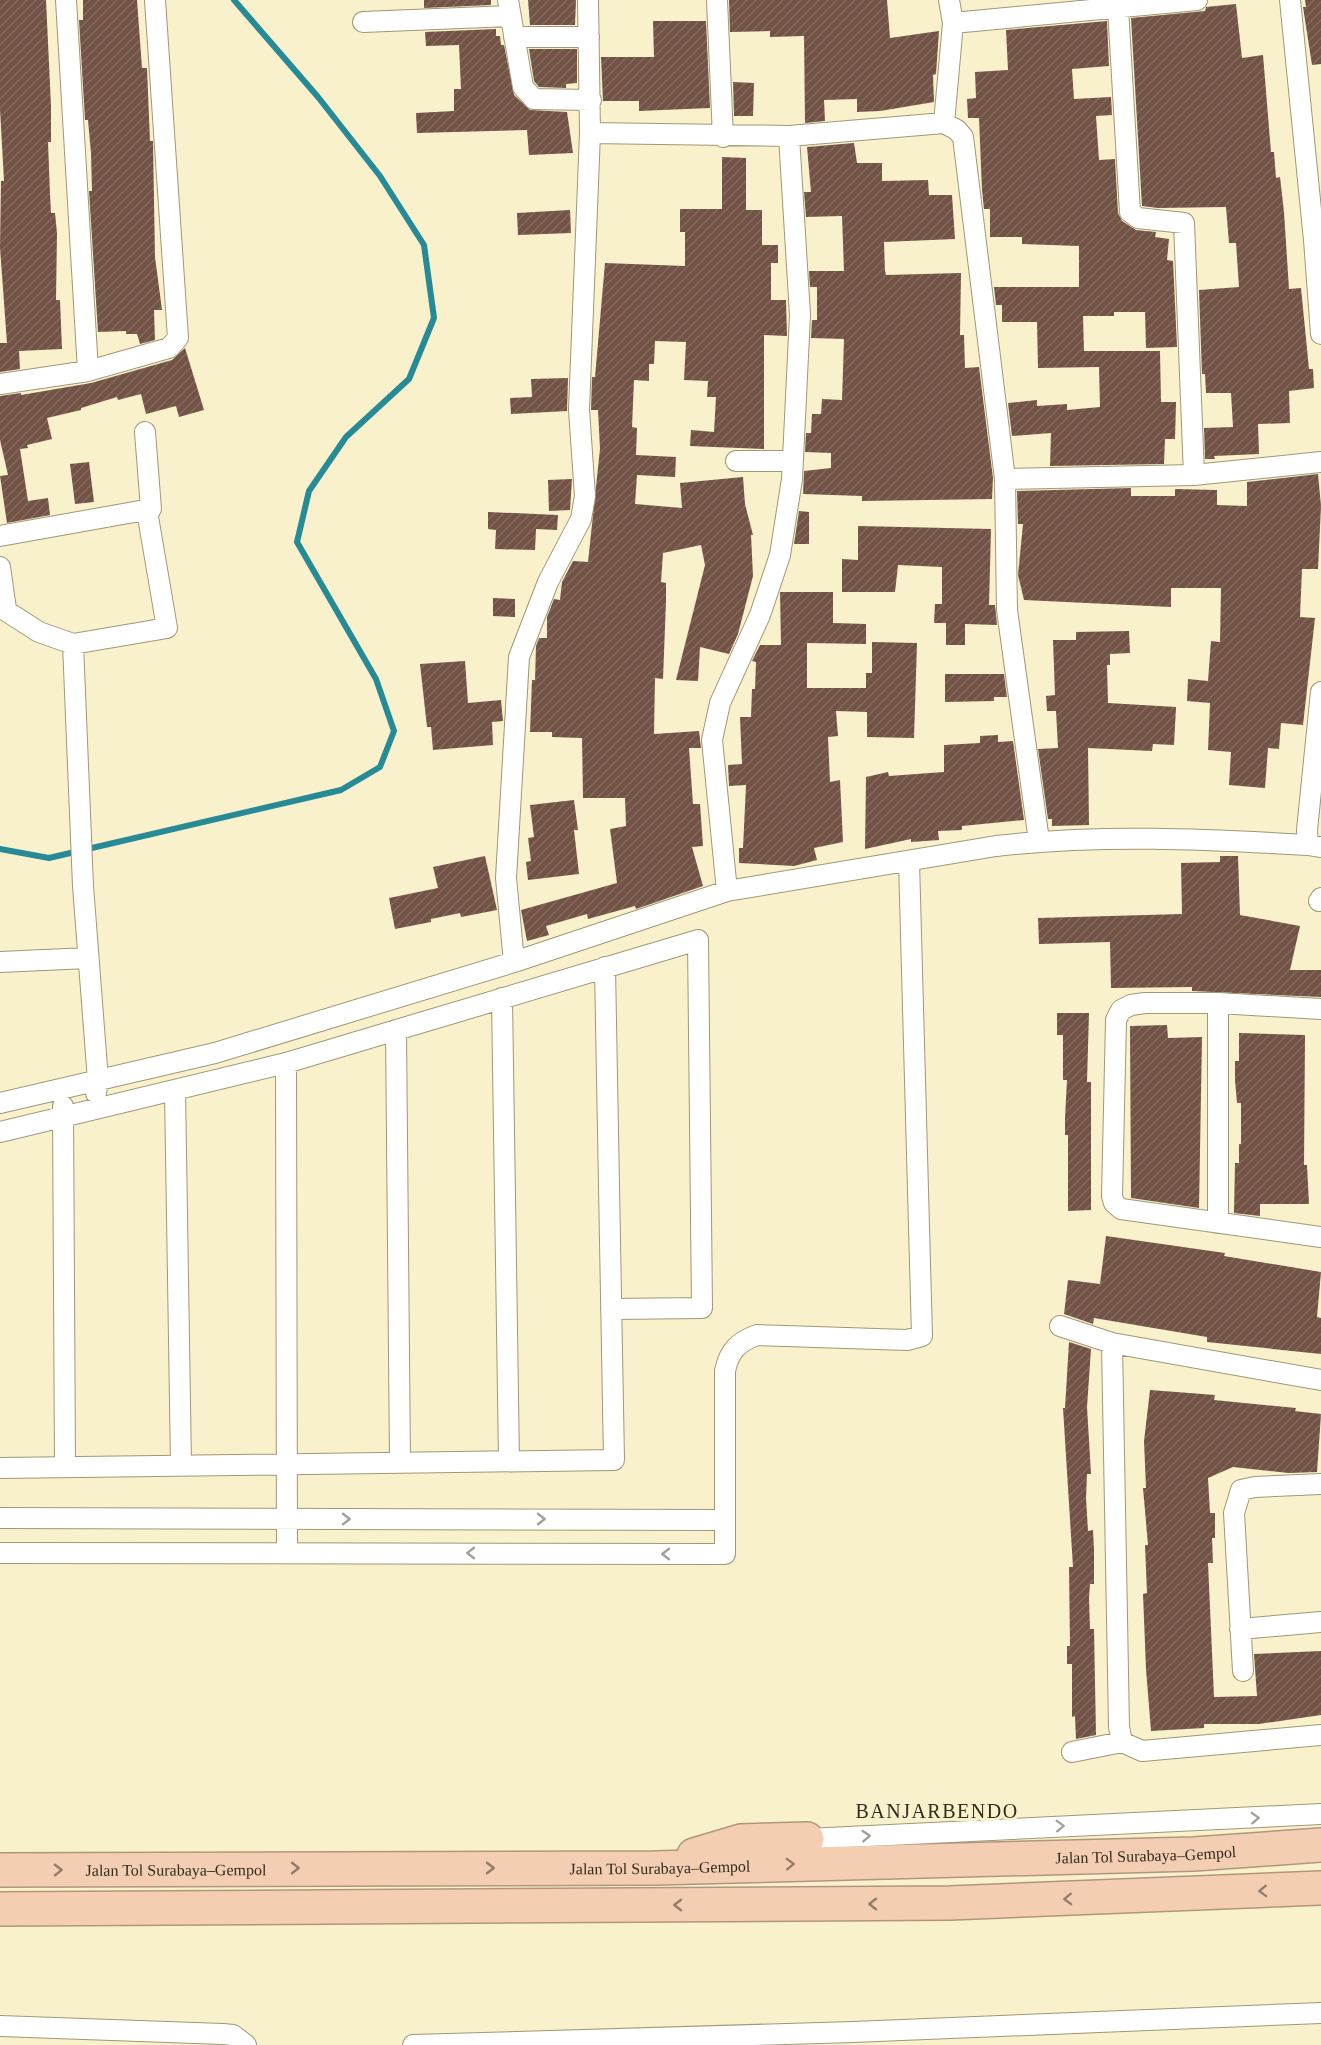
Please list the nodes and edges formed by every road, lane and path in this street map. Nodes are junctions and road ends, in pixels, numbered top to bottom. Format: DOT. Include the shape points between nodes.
graph roads {
  1 [pos="66,0"];
  2 [pos="155,0"];
  3 [pos="588,0"];
  4 [pos="717,0"];
  5 [pos="949,0"];
  6 [pos="1197,0"];
  7 [pos="1290,0"];
  8 [pos="510,8"];
  9 [pos="1118,8"];
  10 [pos="363,22"];
  11 [pos="953,23"];
  12 [pos="514,37"];
  13 [pos="590,37"];
  14 [pos="591,100"];
  15 [pos="944,123"];
  16 [pos="590,133"];
  17 [pos="789,136"];
  18 [pos="723,137"];
  19 [pos="1321,334"];
  20 [pos="88,371"];
  21 [pos="0,384"];
  22 [pos="145,432"];
  23 [pos="736,461"];
  24 [pos="793,461"];
  25 [pos="1321,462"];
  26 [pos="1194,475"];
  27 [pos="1005,479"];
  28 [pos="147,511"];
  29 [pos="0,536"];
  30 [pos="0,567"];
  31 [pos="3,608"];
  32 [pos="73,644"];
  33 [pos="1321,692"];
  34 [pos="1039,841"];
  35 [pos="1315,846"];
  36 [pos="909,861"];
  37 [pos="727,891"];
  38 [pos="88,958"];
  39 [pos="0,962"];
  40 [pos="514,962"];
  41 [pos="605,967"];
  42 [pos="502,998"];
  43 [pos="1218,1003"];
  44 [pos="1321,1009"];
  45 [pos="396,1030"];
  46 [pos="286,1063"];
  47 [pos="98,1080"];
  48 [pos="63,1088"];
  49 [pos="175,1090"];
  50 [pos="0,1103"];
  51 [pos="93,1110"];
  52 [pos="63,1117"];
  53 [pos="0,1132"];
  54 [pos="1218,1224"];
  55 [pos="1321,1237"];
  56 [pos="611,1309"];
  57 [pos="1060,1326"];
  58 [pos="1112,1343"];
  59 [pos="1321,1380"];
  60 [pos="509,1461"];
  61 [pos="400,1462"];
  62 [pos="287,1464"];
  63 [pos="182,1465"];
  64 [pos="65,1467"];
  65 [pos="0,1468"];
  66 [pos="1321,1484"];
  67 [pos="0,1518"];
  68 [pos="287,1519"];
  69 [pos="724,1520"];
  70 [pos="0,1552"];
  71 [pos="287,1553"];
  72 [pos="1321,1622"];
  73 [pos="1240,1629"];
  74 [pos="1243,1671"];
  75 [pos="1321,1735"];
  76 [pos="1122,1742"];
  77 [pos="1072,1752"];
  78 [pos="1321,1814"];
  79 [pos="807,1839"];
  80 [pos="1321,1845"];
  81 [pos="655,1869"];
  82 [pos="0,1870"];
  83 [pos="1321,1888"];
  84 [pos="0,1909"];
  85 [pos="1321,2013"];
  86 [pos="0,2026"];
  87 [pos="825,2038"];
  88 [pos="853,2038"];
  89 [pos="246,2045"];
  90 [pos="413,2045"];
  1 -- 20 [label="street"];
  2 -- 20 [label="street" via="178,338 169,348"];
  3 -- 13 [label="street"];
  4 -- 18 [label="street"];
  5 -- 11 [label="street"];
  6 -- 9 [label="street"];
  7 -- 19 [label="street"];
  8 -- 10 [label="street"];
  8 -- 12 [label="street"];
  9 -- 11 [label="street"];
  9 -- 26 [label="street" via="1130,212 1138,218 1184,223"];
  11 -- 15 [label="street"];
  12 -- 13 [label="street"];
  12 -- 14 [label="street" via="528,95 534,99"];
  13 -- 14 [label="street"];
  14 -- 16 [label="street"];
  15 -- 17 [label="street"];
  15 -- 27 [label="street" via="963,137"];
  16 -- 18 [label="street"];
  16 -- 40 [label="street" via="579,410 585,496 581,519 548,582 519,657 506,878"];
  17 -- 18 [label="street"];
  17 -- 24 [label="street" via="800,315"];
  20 -- 21 [label="street"];
  22 -- 28 [label="street" via="153,504"];
  23 -- 24 [label="street"];
  24 -- 37 [label="street" via="780,555 760,615 720,704 712,740"];
  25 -- 26 [label="street"];
  26 -- 27 [label="street"];
  27 -- 34 [label="street" via="1007,610"];
  28 -- 29 [label="street"];
  28 -- 32 [label="street" via="168,627"];
  30 -- 31 [label="street"];
  31 -- 32 [label="street" via="39,632"];
  32 -- 38 [label="street"];
  33 -- 35 [label="street"];
  34 -- 35 [label="street" via="1179,838"];
  34 -- 36 [label="street"];
  36 -- 37 [label="street"];
  36 -- 69 [label="street" via="922,1336 908,1340 757,1335 740,1342 728,1357 725,1371"];
  37 -- 40 [label="street"];
  38 -- 39 [label="street"];
  38 -- 47 [label="street"];
  40 -- 47 [label="street" via="215,1053"];
  41 -- 42 [label="street"];
  41 -- 56 [label="street"];
  41 -- 56 [label="street" via="698,940 702,1308"];
  42 -- 45 [label="street"];
  42 -- 60 [label="street"];
  43 -- 44 [label="street"];
  43 -- 54 [label="street"];
  43 -- 54 [label="street" via="1145,1003 1121,1010 1116,1020 1112,1196 1121,1209"];
  45 -- 46 [label="street"];
  45 -- 61 [label="street"];
  46 -- 49 [label="street"];
  46 -- 62 [label="street"];
  47 -- 48 [label="street"];
  47 -- 51 [label="street"];
  48 -- 50 [label="street"];
  48 -- 52 [label="street"];
  49 -- 51 [label="street"];
  49 -- 63 [label="street"];
  51 -- 52 [label="street"];
  52 -- 53 [label="street"];
  52 -- 64 [label="street"];
  54 -- 55 [label="street"];
  56 -- 60 [label="street" via="614,1460"];
  57 -- 58 [label="street"];
  58 -- 59 [label="street"];
  58 -- 76 [label="street"];
  60 -- 61 [label="street"];
  61 -- 62 [label="street"];
  62 -- 63 [label="street"];
  62 -- 68 [label="street"];
  63 -- 64 [label="street"];
  64 -- 65 [label="street"];
  66 -- 73 [label="street" via="1241,1490 1234,1513"];
  67 -- 68 [label="street"];
  68 -- 69 [label="street, one-way"];
  68 -- 71 [label="street"];
  69 -- 71 [label="street, one-way" via="725,1554"];
  70 -- 71 [label="street"];
  72 -- 73 [label="street"];
  73 -- 74 [label="street"];
  75 -- 76 [label="street" via="1142,1751"];
  76 -- 77 [label="street"];
  79 -- 78 [label="street, one-way"];
  79 -- 81 [label="highway" via="741,1841"];
  81 -- 80 [label="highway, Jalan Tol Surabaya–Gempol, one-way" via="1194,1854"];
  82 -- 81 [label="highway, Jalan Tol Surabaya–Gempol, one-way"];
  83 -- 84 [label="highway, one-way" via="950,1904"];
  85 -- 88 [label="street"];
  86 -- 89 [label="street" via="223,2034"];
  87 -- 88 [label="street"];
  87 -- 90 [label="street"];
}
